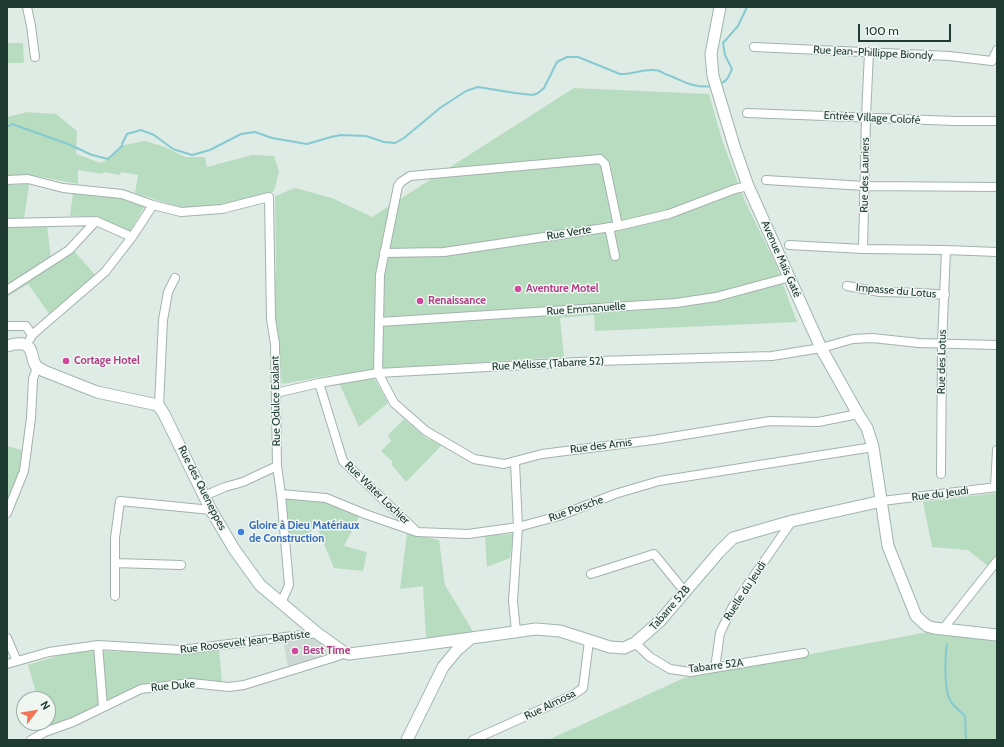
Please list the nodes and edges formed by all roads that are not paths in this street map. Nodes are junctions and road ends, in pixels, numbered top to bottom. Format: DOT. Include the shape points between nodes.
graph roads {
  1 [pos="27,7"];
  2 [pos="720,7"];
  3 [pos="754,47"];
  4 [pos="997,50"];
  5 [pos="869,52"];
  6 [pos="35,57"];
  7 [pos="747,113"];
  8 [pos="866,117"];
  9 [pos="997,121"];
  10 [pos="7,180"];
  11 [pos="766,180"];
  12 [pos="748,186"];
  13 [pos="865,186"];
  14 [pos="997,187"];
  15 [pos="153,205"];
  16 [pos="96,221"];
  17 [pos="7,223"];
  18 [pos="614,226"];
  19 [pos="132,237"];
  20 [pos="789,245"];
  21 [pos="863,249"];
  22 [pos="946,250"];
  23 [pos="997,252"];
  24 [pos="384,253"];
  25 [pos="615,256"];
  26 [pos="175,278"];
  27 [pos="790,278"];
  28 [pos="847,286"];
  29 [pos="7,290"];
  30 [pos="945,295"];
  31 [pos="379,322"];
  32 [pos="7,326"];
  33 [pos="30,340"];
  34 [pos="942,344"];
  35 [pos="997,345"];
  36 [pos="7,346"];
  37 [pos="821,348"];
  38 [pos="37,367"];
  39 [pos="378,373"];
  40 [pos="319,383"];
  41 [pos="276,393"];
  42 [pos="159,406"];
  43 [pos="858,414"];
  44 [pos="873,446"];
  45 [pos="997,450"];
  46 [pos="515,462"];
  47 [pos="277,466"];
  48 [pos="941,474"];
  49 [pos="996,487"];
  50 [pos="281,494"];
  51 [pos="204,496"];
  52 [pos="882,501"];
  53 [pos="211,510"];
  54 [pos="7,513"];
  55 [pos="792,521"];
  56 [pos="518,527"];
  57 [pos="417,532"];
  58 [pos="997,561"];
  59 [pos="115,563"];
  60 [pos="181,565"];
  61 [pos="591,574"];
  62 [pos="685,592"];
  63 [pos="115,596"];
  64 [pos="281,603"];
  65 [pos="300,618"];
  66 [pos="943,629"];
  67 [pos="516,631"];
  68 [pos="317,633"];
  69 [pos="299,635"];
  70 [pos="997,635"];
  71 [pos="7,638"];
  72 [pos="471,638"];
  73 [pos="589,641"];
  74 [pos="635,643"];
  75 [pos="98,645"];
  76 [pos="345,653"];
  77 [pos="804,653"];
  78 [pos="17,661"];
  79 [pos="7,664"];
  80 [pos="715,668"];
  81 [pos="103,707"];
  82 [pos="31,740"];
  83 [pos="407,740"];
  84 [pos="473,740"];
  1 -- 6 [label="street"];
  2 -- 12 [label="street, Avenue Maïs Gaté" via="711,54 713,76"];
  3 -- 5 [label="street, Rue Jean-Phillippe Biondy"];
  4 -- 5 [label="street, Rue Jean-Phillippe Biondy" via="992,61"];
  5 -- 8 [label="street, Rue des Lauriers"];
  7 -- 8 [label="street, Entrée Village Colofé"];
  8 -- 9 [label="street, Entrée Village Colofé"];
  8 -- 13 [label="street, Rue des Lauriers"];
  10 -- 15 [label="street" via="28,180 63,188 122,194"];
  11 -- 13 [label="street"];
  12 -- 18 [label="street, Rue Verte" via="669,214"];
  12 -- 27 [label="street, Avenue Maïs Gaté"];
  13 -- 14 [label="street"];
  13 -- 21 [label="street, Rue des Lauriers"];
  15 -- 19 [label="street"];
  15 -- 41 [label="street, Rue Odulce Exalant" via="181,212 222,209 269,197 271,319 275,344"];
  16 -- 17 [label="street"];
  16 -- 19 [label="street"];
  16 -- 29 [label="street" via="69,250"];
  18 -- 24 [label="street, Rue Verte" via="444,252"];
  18 -- 24 [label="street" via="605,164 600,159 410,176 398,186"];
  18 -- 25 [label="street"];
  19 -- 33 [label="street" via="100,277"];
  20 -- 21 [label="street"];
  21 -- 22 [label="street"];
  22 -- 23 [label="street"];
  22 -- 30 [label="street, Rue des Lotus"];
  24 -- 31 [label="street" via="380,275"];
  26 -- 42 [label="street" via="168,292 163,320"];
  27 -- 31 [label="street, Rue Emmanuelle" via="716,297 676,303"];
  27 -- 37 [label="street, Avenue Maïs Gaté"];
  28 -- 30 [label="street, Impasse du Lotus" via="880,292"];
  30 -- 34 [label="street, Rue des Lotus"];
  31 -- 39 [label="street"];
  32 -- 33 [label="street" via="26,326"];
  33 -- 36 [label="street"];
  33 -- 38 [label="street" via="30,349"];
  34 -- 35 [label="street, Rue Mélisse (Tabarre 52)"];
  34 -- 37 [label="street, Rue Mélisse (Tabarre 52)" via="872,338 853,339"];
  34 -- 48 [label="street, Rue des Lotus"];
  37 -- 39 [label="street, Rue Mélisse (Tabarre 52)" via="772,356 597,361"];
  37 -- 43 [label="street, Avenue Maïs Gaté"];
  38 -- 42 [label="street" via="97,392"];
  38 -- 54 [label="street" via="33,379 24,471"];
  39 -- 40 [label="street, Rue Mélisse (Tabarre 52)"];
  39 -- 46 [label="street, Rue des Amis" via="394,403 426,431 474,459 504,464"];
  40 -- 41 [label="street, Rue Mélisse (Tabarre 52)"];
  40 -- 57 [label="street, Rue Water Lochier" via="342,462"];
  41 -- 47 [label="street, Rue Odulce Exalant"];
  42 -- 51 [label="street, Rue des Queneppes"];
  43 -- 44 [label="street, Avenue Maïs Gaté" via="868,428"];
  43 -- 46 [label="street, Rue des Amis" via="818,422 770,421 653,440 542,454"];
  44 -- 52 [label="street, Avenue Maïs Gaté"];
  44 -- 56 [label="street, Rue Porsche" via="659,481 615,494 559,516"];
  45 -- 49 [label="street"];
  46 -- 56 [label="street"];
  47 -- 50 [label="street, Rue Odulce Exalant"];
  47 -- 51 [label="street"];
  49 -- 52 [label="street, Rue du Jeudi"];
  50 -- 57 [label="street, Rue Porsche" via="326,498"];
  50 -- 64 [label="street, Rue Odulce Exalant" via="289,585"];
  51 -- 53 [label="street, Rue des Queneppes"];
  52 -- 55 [label="street, Tabarre 52B"];
  52 -- 66 [label="street, Avenue Maïs Gaté" via="888,546 916,616 927,626"];
  53 -- 59 [label="street" via="120,501 115,538"];
  53 -- 64 [label="street, Rue des Queneppes" via="234,549 260,585"];
  55 -- 62 [label="street, Tabarre 52B" via="733,538"];
  55 -- 80 [label="street, Ruelle du Jeudi" via="733,606 720,633"];
  56 -- 57 [label="street, Rue Porsche" via="468,534"];
  56 -- 67 [label="street" via="513,601"];
  58 -- 66 [label="street"];
  59 -- 60 [label="street"];
  59 -- 63 [label="street"];
  61 -- 62 [label="street" via="654,554"];
  62 -- 74 [label="street, Tabarre 52B" via="660,621"];
  64 -- 65 [label="street, Rue des Queneppes"];
  65 -- 68 [label="street, Rue des Queneppes"];
  65 -- 69 [label="street" via="302,627"];
  66 -- 70 [label="street, Avenue Maïs Gaté"];
  67 -- 72 [label="street, Tabarre 52B"];
  67 -- 73 [label="street, Tabarre 52B" via="560,631"];
  68 -- 69 [label="street, Rue Roosevelt Jean-Baptiste"];
  68 -- 76 [label="street, Rue des Queneppes"];
  69 -- 75 [label="street, Rue Roosevelt Jean-Baptiste" via="181,650"];
  71 -- 78 [label="street"];
  72 -- 76 [label="street, Tabarre 52B"];
  72 -- 83 [label="street" via="443,667"];
  73 -- 74 [label="street, Tabarre 52B" via="624,648"];
  73 -- 84 [label="street, Rue Almosa" via="583,688 573,696"];
  74 -- 80 [label="street, Tabarre 52A" via="650,657 670,669 690,672"];
  75 -- 78 [label="street, Rue Roosevelt Jean-Baptiste" via="49,652"];
  75 -- 81 [label="street"];
  76 -- 81 [label="street, Rue Duke" via="244,685 228,687 191,683 162,686 141,690"];
  77 -- 80 [label="street, Tabarre 52A"];
  78 -- 79 [label="street, Rue Roosevelt Jean-Baptiste"];
  81 -- 82 [label="street, Rue Duke"];
}
